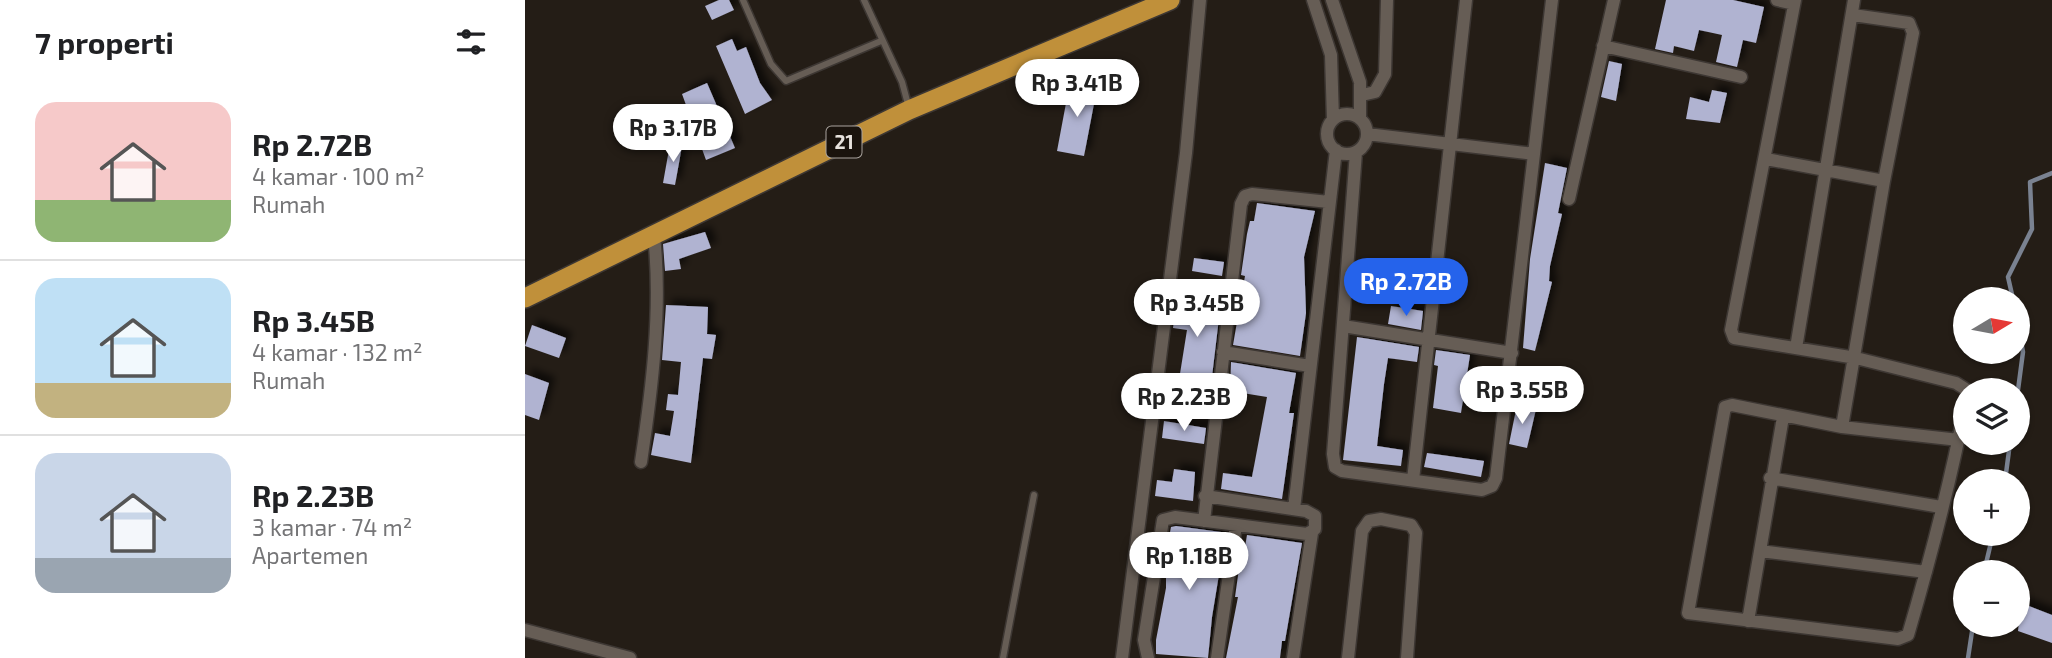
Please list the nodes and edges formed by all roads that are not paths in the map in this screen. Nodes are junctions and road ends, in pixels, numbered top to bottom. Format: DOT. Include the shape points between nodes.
graph roads {
  1 [pos="743,0"];
  2 [pos="864,0"];
  3 [pos="1170,0"];
  4 [pos="1200,0"];
  5 [pos="1313,0"];
  6 [pos="1332,0"];
  7 [pos="1387,0"];
  8 [pos="1466,0"];
  9 [pos="1552,0"];
  10 [pos="1614,0"];
  11 [pos="1777,0"];
  12 [pos="1854,0"];
  13 [pos="1795,2"];
  14 [pos="1853,15"];
  15 [pos="1341,26"];
  16 [pos="1325,31"];
  17 [pos="881,41"];
  18 [pos="1603,46"];
  19 [pos="1741,77"];
  20 [pos="1362,95"];
  21 [pos="909,110"];
  22 [pos="1360,119"];
  23 [pos="1333,120"];
  24 [pos="1367,134"];
  25 [pos="1450,144"];
  26 [pos="1336,150"];
  27 [pos="1356,152"];
  28 [pos="1534,154"];
  29 [pos="1766,159"];
  30 [pos="1823,172"];
  31 [pos="1884,181"];
  32 [pos="1569,198"];
  33 [pos="1329,202"];
  34 [pos="654,236"];
  35 [pos="526,301"];
  36 [pos="1343,326"];
  37 [pos="1430,341"];
  38 [pos="1796,348"];
  39 [pos="1223,352"];
  40 [pos="1512,352"];
  41 [pos="1856,358"];
  42 [pos="1310,366"];
  43 [pos="1953,382"];
  44 [pos="1783,417"];
  45 [pos="1842,427"];
  46 [pos="1953,439"];
  47 [pos="1955,455"];
  48 [pos="641,462"];
  49 [pos="1770,478"];
  50 [pos="1413,480"];
  51 [pos="1034,495"];
  52 [pos="1205,496"];
  53 [pos="1941,507"];
  54 [pos="1294,509"];
  55 [pos="1204,521"];
  56 [pos="1235,525"];
  57 [pos="1312,533"];
  58 [pos="1760,551"];
  59 [pos="1926,572"];
  60 [pos="1748,621"];
  61 [pos="525,630"];
  62 [pos="1150,657"];
  63 [pos="630,658"];
  64 [pos="1003,658"];
  65 [pos="1122,658"];
  66 [pos="1217,658"];
  67 [pos="1293,658"];
  68 [pos="1349,658"];
  69 [pos="1407,658"];
  1 -- 17 [label="lane" via="771,64 786,81"];
  2 -- 17 [label="lane"];
  3 -- 21 [label="highway, 21"];
  4 -- 65 [label="street" via="1186,153"];
  5 -- 16 [label="street"];
  6 -- 15 [label="street"];
  7 -- 20 [label="street" via="1385,74 1375,92"];
  8 -- 25 [label="street"];
  9 -- 28 [label="street"];
  10 -- 18 [label="street"];
  11 -- 13 [label="street"];
  12 -- 14 [label="street"];
  13 -- 29 [label="street"];
  14 -- 30 [label="street"];
  14 -- 31 [label="street" via="1909,23 1913,33"];
  15 -- 16 [label="street"];
  15 -- 20 [label="street"];
  16 -- 23 [label="street" via="1331,55"];
  17 -- 21 [label="lane" via="902,82"];
  18 -- 19 [label="street"];
  18 -- 32 [label="street"];
  20 -- 22 [label="street"];
  21 -- 34 [label="highway, 21"];
  22 -- 23 [label="street" via="1346,114"];
  22 -- 24 [label="street"];
  23 -- 26 [label="street" via="1327,136"];
  24 -- 25 [label="street"];
  24 -- 27 [label="street"];
  25 -- 28 [label="street"];
  25 -- 37 [label="street"];
  26 -- 27 [label="street"];
  26 -- 33 [label="street"];
  27 -- 36 [label="street"];
  28 -- 40 [label="street"];
  29 -- 30 [label="street"];
  29 -- 38 [label="street" via="1731,330 1741,341"];
  30 -- 31 [label="street"];
  30 -- 38 [label="street"];
  31 -- 41 [label="street"];
  33 -- 39 [label="street" via="1245,196"];
  33 -- 42 [label="street"];
  34 -- 35 [label="highway, 21"];
  34 -- 48 [label="street" via="658,270"];
  36 -- 37 [label="street"];
  36 -- 50 [label="street" via="1335,467"];
  37 -- 40 [label="street"];
  37 -- 50 [label="street"];
  38 -- 41 [label="street"];
  39 -- 42 [label="street"];
  39 -- 52 [label="street"];
  40 -- 50 [label="street" via="1493,486 1482,489"];
  41 -- 43 [label="street"];
  41 -- 45 [label="street"];
  42 -- 54 [label="street"];
  44 -- 45 [label="street"];
  44 -- 49 [label="street"];
  44 -- 60 [label="street" via="1725,407 1688,612"];
  45 -- 46 [label="street"];
  47 -- 53 [label="street"];
  49 -- 53 [label="street"];
  49 -- 58 [label="street"];
  51 -- 64 [label="lane"];
  52 -- 54 [label="street"];
  52 -- 55 [label="street"];
  53 -- 59 [label="street"];
  54 -- 57 [label="street" via="1315,516"];
  55 -- 56 [label="street"];
  55 -- 62 [label="street" via="1163,520 1144,640"];
  56 -- 57 [label="street"];
  56 -- 66 [label="street"];
  57 -- 67 [label="street"];
  58 -- 59 [label="street"];
  58 -- 60 [label="street"];
  59 -- 60 [label="street" via="1908,635 1903,638"];
  61 -- 63 [label="street"];
  68 -- 69 [label="street" via="1362,531 1369,521 1381,519 1411,525 1416,533"];
}
